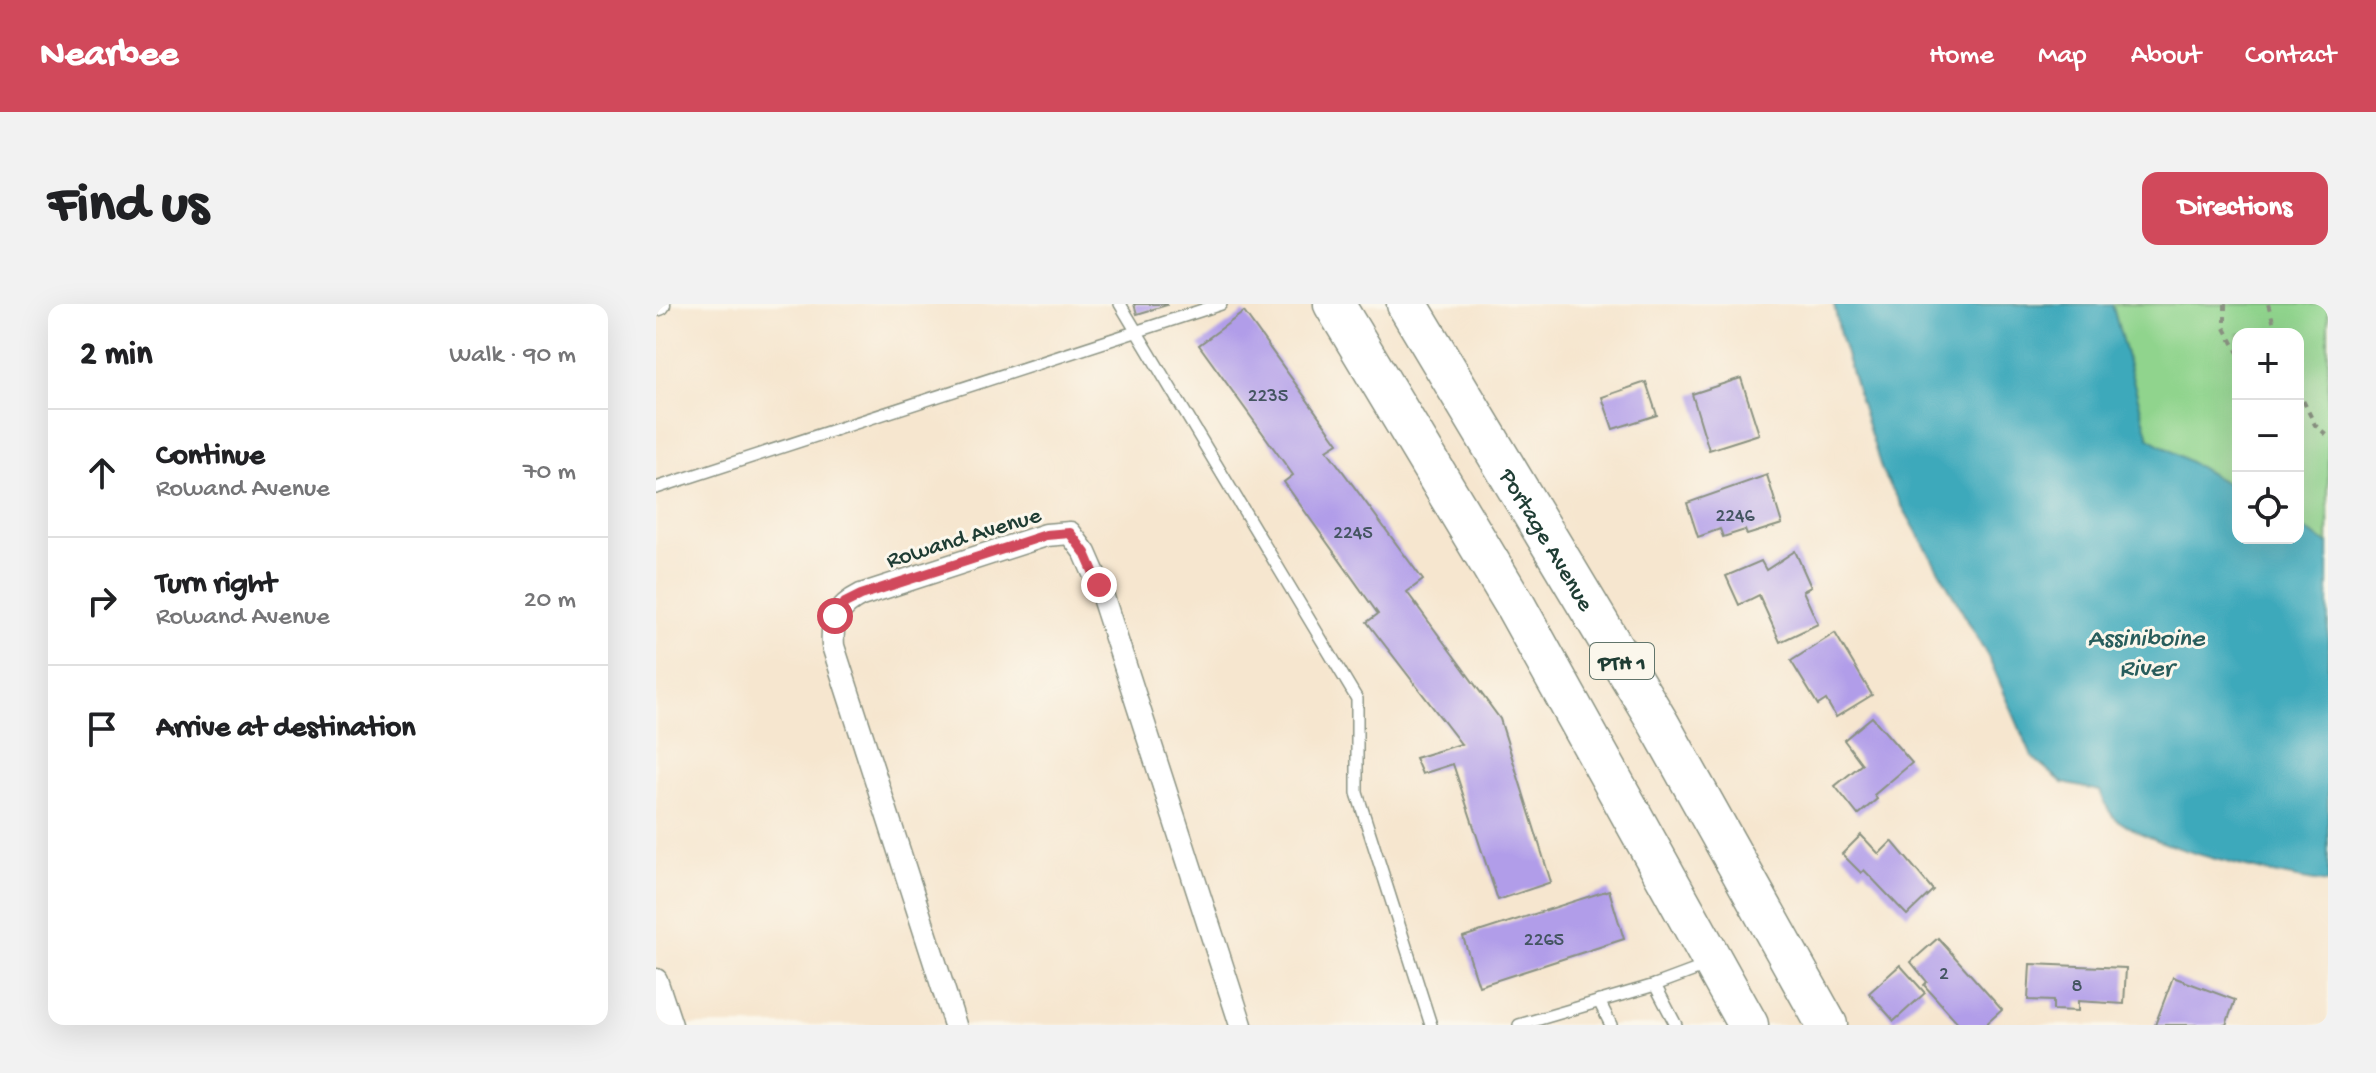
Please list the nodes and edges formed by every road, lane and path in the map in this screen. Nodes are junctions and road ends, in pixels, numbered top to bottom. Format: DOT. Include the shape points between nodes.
graph roads {
  1 [pos="1120,304"];
  2 [pos="1221,304"];
  3 [pos="1334,304"];
  4 [pos="1407,304"];
  5 [pos="2225,304"];
  6 [pos="2268,304"];
  7 [pos="2275,328"];
  8 [pos="1135,333"];
  9 [pos="2232,341"];
  10 [pos="2303,400"];
  11 [pos="2328,436"];
  12 [pos="656,488"];
  13 [pos="1714,963"];
  14 [pos="656,980"];
  15 [pos="1655,985"];
  16 [pos="1599,1001"];
  17 [pos="671,1025"];
  18 [pos="955,1025"];
  19 [pos="1241,1025"];
  20 [pos="1431,1025"];
  21 [pos="1519,1025"];
  22 [pos="1611,1025"];
  23 [pos="1676,1025"];
  24 [pos="1748,1025"];
  25 [pos="1827,1025"];
  1 -- 8 [label="lane"];
  2 -- 8 [label="lane"];
  3 -- 13 [label="highway, PTH 1" via="1515,605"];
  4 -- 25 [label="highway, Portage Avenue / PTH 1" via="1659,724"];
  5 -- 9 [label="path" via="2225,328"];
  6 -- 7 [label="path"];
  8 -- 12 [label="lane"];
  8 -- 20 [label="lane" via="1357,699 1357,793"];
  10 -- 11 [label="path" via="2315,425"];
  13 -- 15 [label="lane"];
  13 -- 24 [label="highway, PTH 1"];
  14 -- 17 [label="street"];
  15 -- 16 [label="lane"];
  15 -- 23 [label="lane"];
  16 -- 21 [label="lane"];
  16 -- 22 [label="lane"];
  18 -- 19 [label="street, Rowand Avenue" via="833,646 835,616 861,595 1046,535 1070,533 1099,585"];
}
